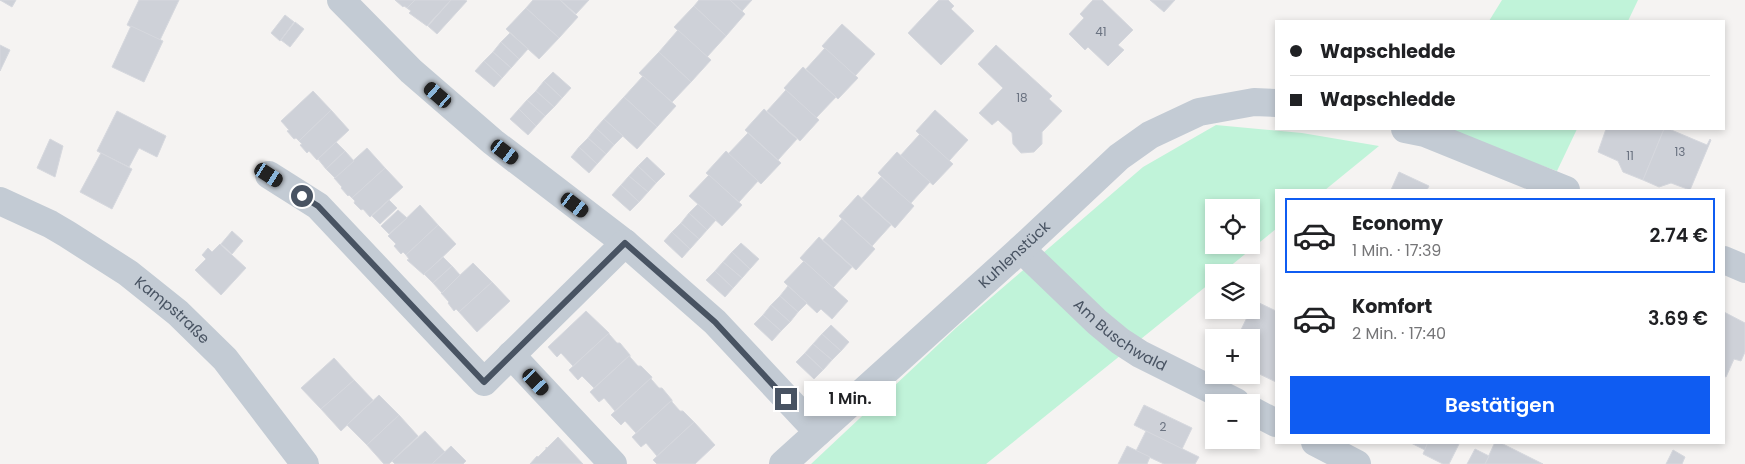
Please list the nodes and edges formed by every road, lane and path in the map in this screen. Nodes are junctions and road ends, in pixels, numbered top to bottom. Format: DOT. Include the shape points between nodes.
graph roads {
  1 [pos="341,0"];
  2 [pos="1275,103"];
  3 [pos="1410,130"];
  4 [pos="269,175"];
  5 [pos="1564,189"];
  6 [pos="0,201"];
  7 [pos="625,243"];
  8 [pos="1021,249"];
  9 [pos="1725,260"];
  10 [pos="1745,269"];
  11 [pos="511,355"];
  12 [pos="1220,394"];
  13 [pos="1260,415"];
  14 [pos="1275,422"];
  15 [pos="818,432"];
  16 [pos="1319,444"];
  17 [pos="305,464"];
  18 [pos="613,464"];
  19 [pos="783,464"];
  20 [pos="1357,464"];
  1 -- 7 [label="street" via="411,71 493,142"];
  2 -- 8 [label="street, Kuhlenstück" via="1254,102 1199,112 1150,134 1119,157"];
  3 -- 5 [label="street" via="1425,133"];
  4 -- 11 [label="street" via="318,206 484,382"];
  6 -- 17 [label="street, Kampstraße" via="67,234 128,274 178,313 225,359"];
  7 -- 11 [label="street"];
  7 -- 15 [label="street" via="715,322"];
  8 -- 12 [label="street, Am Buschwald" via="1120,341"];
  8 -- 15 [label="street, Kuhlenstück"];
  9 -- 10 [label="street"];
  11 -- 18 [label="street"];
  13 -- 14 [label="street"];
  15 -- 19 [label="street, Kuhlenstück"];
  16 -- 20 [label="street"];
}
